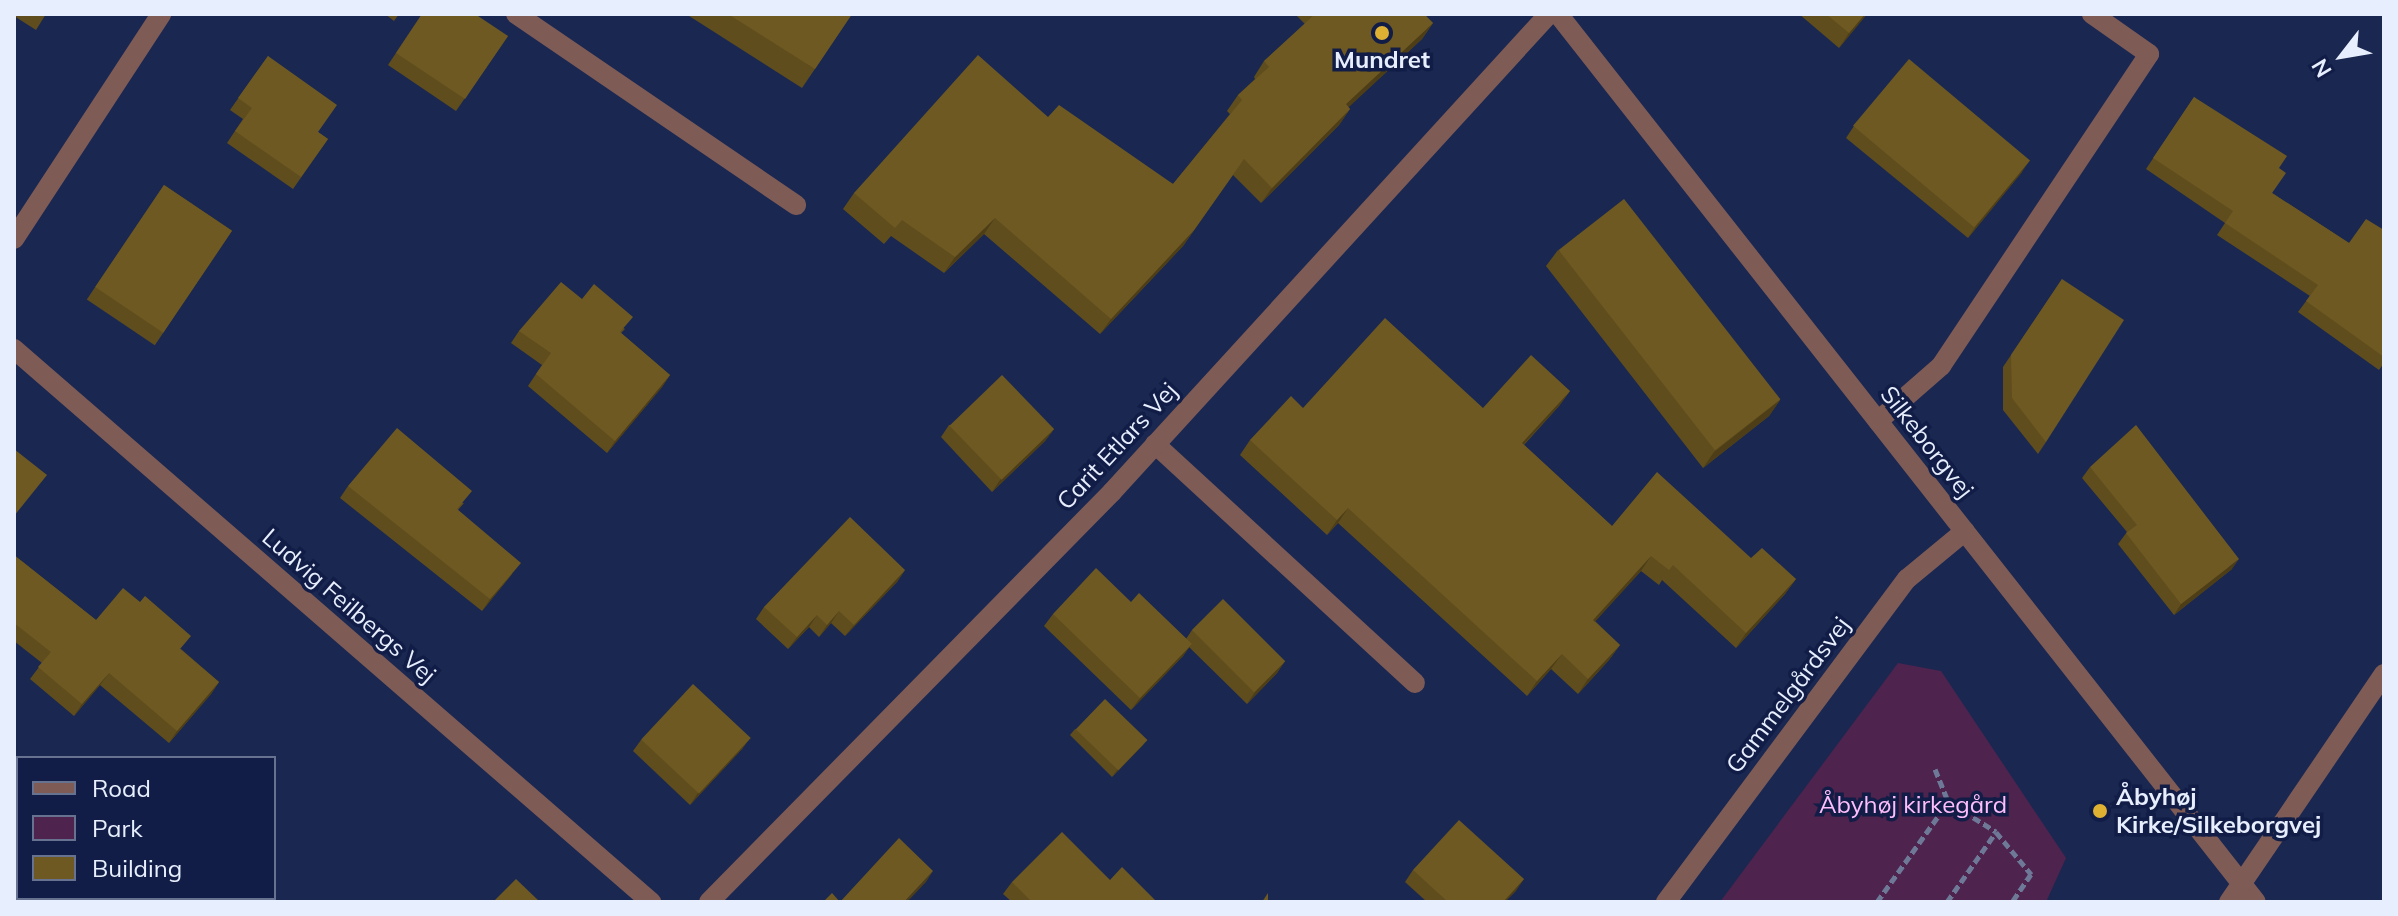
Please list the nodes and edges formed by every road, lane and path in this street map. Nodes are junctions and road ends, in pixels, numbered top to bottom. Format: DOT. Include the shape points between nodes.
graph roads {
  1 [pos="161,14"];
  2 [pos="516,14"];
  3 [pos="1549,14"];
  4 [pos="1558,14"];
  5 [pos="2092,14"];
  6 [pos="796,205"];
  7 [pos="14,239"];
  8 [pos="14,349"];
  9 [pos="1878,421"];
  10 [pos="1155,444"];
  11 [pos="1965,531"];
  12 [pos="2384,674"];
  13 [pos="1415,683"];
  14 [pos="1935,769"];
  15 [pos="1952,811"];
  16 [pos="1996,832"];
  17 [pos="2241,883"];
  18 [pos="651,902"];
  19 [pos="709,902"];
  20 [pos="1666,902"];
  21 [pos="1877,902"];
  22 [pos="1947,902"];
  23 [pos="2012,902"];
  24 [pos="2229,902"];
  25 [pos="2256,902"];
  1 -- 7 [label="street"];
  2 -- 6 [label="street"];
  3 -- 10 [label="street, Carit Etlars Vej"];
  4 -- 9 [label="street, Silkeborgvej"];
  5 -- 9 [label="street" via="2149,54 1941,366"];
  8 -- 18 [label="street, Ludvig Feilbergs Vej"];
  9 -- 11 [label="street, Silkeborgvej"];
  10 -- 13 [label="street"];
  10 -- 19 [label="street, Carit Etlars Vej"];
  11 -- 17 [label="street, Silkeborgvej"];
  11 -- 20 [label="street, Gammelgårdsvej" via="1907,579"];
  12 -- 17 [label="street"];
  14 -- 15 [label="path"];
  15 -- 16 [label="path" via="1963,811"];
  15 -- 21 [label="path" via="1942,811"];
  16 -- 22 [label="path"];
  16 -- 23 [label="path" via="2031,874"];
  17 -- 24 [label="street"];
  17 -- 25 [label="street, Silkeborgvej"];
}
